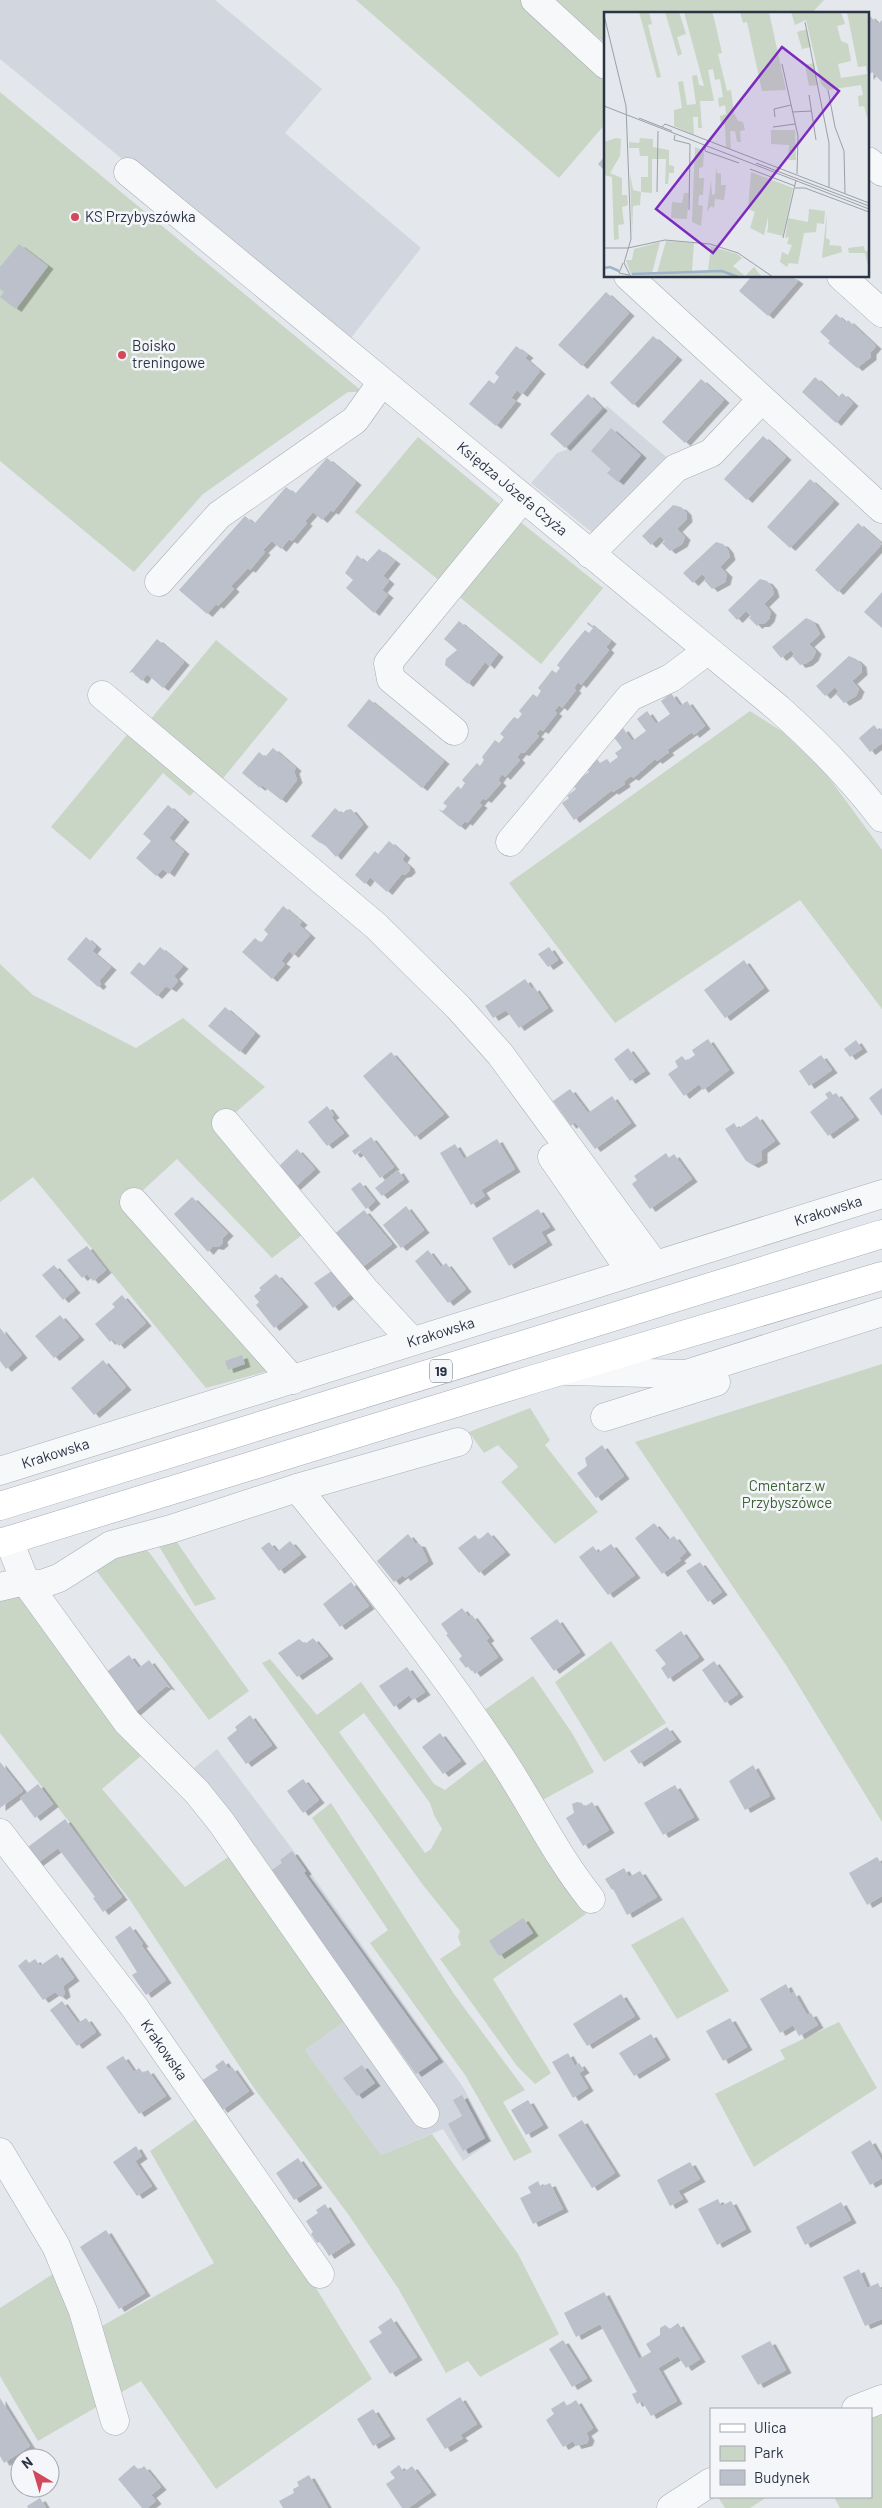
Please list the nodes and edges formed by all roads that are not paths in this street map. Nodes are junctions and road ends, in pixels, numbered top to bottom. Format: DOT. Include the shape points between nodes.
graph roads {
  1 [pos="535,0"];
  2 [pos="604,63"];
  3 [pos="870,163"];
  4 [pos="128,172"];
  5 [pos="882,172"];
  6 [pos="630,278"];
  7 [pos="843,278"];
  8 [pos="882,313"];
  9 [pos="382,382"];
  10 [pos="761,400"];
  11 [pos="523,498"];
  12 [pos="882,510"];
  13 [pos="590,554"];
  14 [pos="159,582"];
  15 [pos="707,650"];
  16 [pos="102,695"];
  17 [pos="454,732"];
  18 [pos="203,800"];
  19 [pos="882,818"];
  20 [pos="510,842"];
  21 [pos="226,1123"];
  22 [pos="882,1194"];
  23 [pos="134,1202"];
  24 [pos="882,1234"];
  25 [pos="643,1268"];
  26 [pos="882,1276"];
  27 [pos="882,1312"];
  28 [pos="882,1330"];
  29 [pos="412,1342"];
  30 [pos="559,1371"];
  31 [pos="686,1374"];
  32 [pos="733,1377"];
  33 [pos="293,1380"];
  34 [pos="605,1418"];
  35 [pos="458,1442"];
  36 [pos="0,1471"];
  37 [pos="297,1488"];
  38 [pos="0,1506"];
  39 [pos="4,1542"];
  40 [pos="13,1584"];
  41 [pos="0,1833"];
  42 [pos="591,1899"];
  43 [pos="425,2114"];
  44 [pos="0,2152"];
  45 [pos="320,2274"];
  46 [pos="882,2400"];
  47 [pos="859,2408"];
  48 [pos="114,2421"];
  49 [pos="710,2483"];
  50 [pos="671,2508"];
  1 -- 2 [label="street"];
  3 -- 5 [label="street"];
  4 -- 9 [label="street, Księdza Józefa Czyża"];
  6 -- 10 [label="street"];
  7 -- 8 [label="street"];
  9 -- 11 [label="street, Księdza Józefa Czyża"];
  9 -- 14 [label="street" via="355,420 219,515"];
  10 -- 12 [label="street"];
  10 -- 13 [label="street" via="711,453 676,468"];
  11 -- 13 [label="street, Księdza Józefa Czyża"];
  11 -- 17 [label="street" via="388,663 391,680"];
  13 -- 15 [label="street, Księdza Józefa Czyża"];
  15 -- 19 [label="street, Księdza Józefa Czyża" via="818,744"];
  15 -- 20 [label="street" via="671,678 630,697"];
  16 -- 25 [label="street" via="376,926 458,1007 500,1054"];
  18 -- 25 [label="street" via="352,926 393,965 475,1054"];
  21 -- 29 [label="street"];
  22 -- 25 [label="street, Krakowska"];
  23 -- 33 [label="street"];
  24 -- 38 [label="main road, 19"];
  25 -- 29 [label="street, Krakowska"];
  26 -- 30 [label="main road, 19"];
  27 -- 31 [label="street"];
  28 -- 32 [label="street"];
  29 -- 33 [label="street, Krakowska"];
  30 -- 31 [label="street"];
  30 -- 39 [label="main road, 19"];
  31 -- 32 [label="street"];
  32 -- 34 [label="street"];
  33 -- 36 [label="street, Krakowska"];
  35 -- 37 [label="street"];
  37 -- 40 [label="street" via="111,1545 58,1578 39,1585"];
  37 -- 42 [label="street" via="409,1627 498,1752 568,1871"];
  39 -- 40 [label="street"];
  40 -- 43 [label="street" via="127,1722 197,1792 221,1822"];
  41 -- 45 [label="street, Krakowska" via="135,2008"];
  44 -- 48 [label="street" via="56,2246 83,2311"];
  46 -- 47 [label="street"];
  49 -- 50 [label="street"];
}
